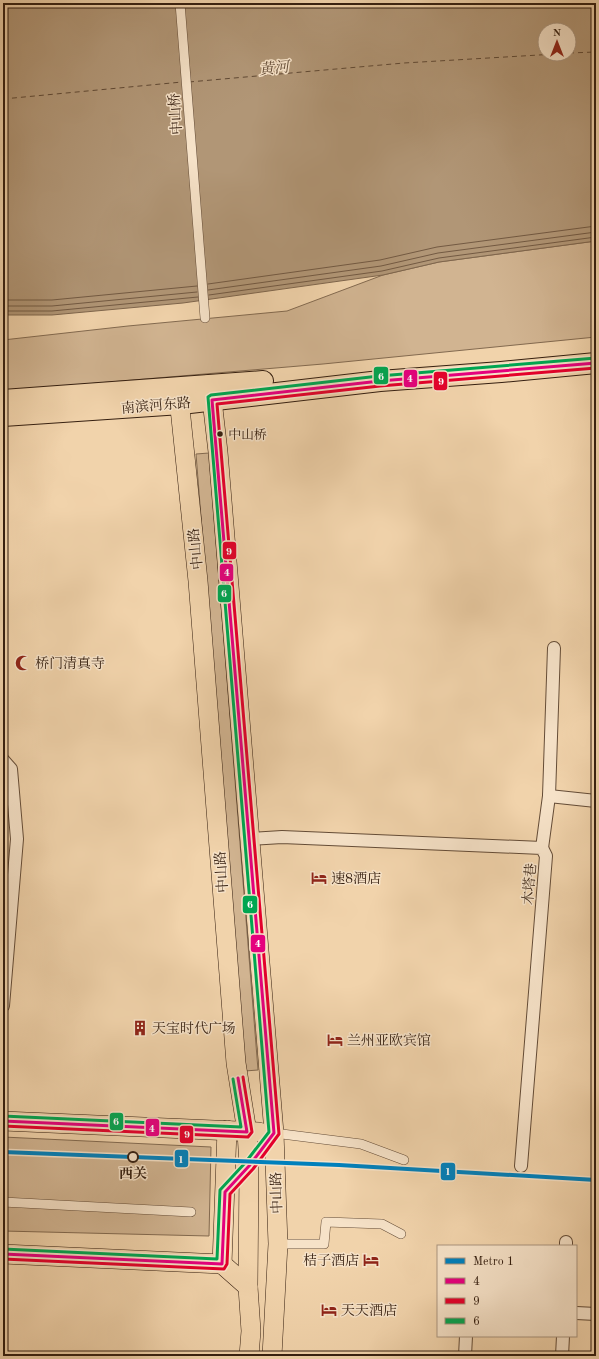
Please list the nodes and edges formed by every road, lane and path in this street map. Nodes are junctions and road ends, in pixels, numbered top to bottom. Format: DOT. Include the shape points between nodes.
graph roads {
  1 [pos="180,3"];
  2 [pos="205,318"];
  3 [pos="596,351"];
  4 [pos="596,362"];
  5 [pos="210,392"];
  6 [pos="180,396"];
  7 [pos="3,400"];
  8 [pos="3,416"];
  9 [pos="554,648"];
  10 [pos="3,760"];
  11 [pos="549,796"];
  12 [pos="596,800"];
  13 [pos="250,838"];
  14 [pos="542,848"];
  15 [pos="3,1006"];
  16 [pos="3,1121"];
  17 [pos="227,1130"];
  18 [pos="247,1132"];
  19 [pos="274,1133"];
  20 [pos="404,1160"];
  21 [pos="250,1166"];
  22 [pos="521,1166"];
  23 [pos="225,1192"];
  24 [pos="3,1202"];
  25 [pos="191,1212"];
  26 [pos="401,1234"];
  27 [pos="278,1244"];
  28 [pos="3,1254"];
  29 [pos="222,1264"];
  30 [pos="248,1287"];
  31 [pos="577,1313"];
  32 [pos="596,1314"];
  33 [pos="466,1337"];
  34 [pos="563,1337"];
  35 [pos="249,1356"];
  36 [pos="272,1356"];
  37 [pos="465,1356"];
  38 [pos="562,1356"];
  1 -- 2 [label="street, 中山桥"];
  3 -- 5 [label="highway, 南滨河东路"];
  4 -- 5 [label="highway, 南滨河东路" via="501,372"];
  5 -- 6 [label="highway, 南滨河东路"];
  5 -- 13 [label="main road, 中山路"];
  6 -- 7 [label="highway, 南滨河东路"];
  6 -- 8 [label="highway, 南滨河东路"];
  6 -- 18 [label="main road, 中山路" via="198,581 236,1062"];
  9 -- 11 [label="street"];
  10 -- 15 [label="street" via="11,769 17,839"];
  11 -- 12 [label="street"];
  11 -- 14 [label="street"];
  13 -- 14 [label="street, 木塔巷" via="282,837"];
  13 -- 19 [label="main road, 中山路"];
  14 -- 22 [label="street, 木塔巷" via="546,856"];
  16 -- 17 [label="main road"];
  17 -- 18 [label="main road"];
  17 -- 23 [label="main road"];
  18 -- 19 [label="main road"];
  18 -- 21 [label="main road, 中山路"];
  19 -- 20 [label="street" via="361,1144"];
  19 -- 21 [label="main road"];
  19 -- 27 [label="main road, 中山路"];
  21 -- 23 [label="main road"];
  21 -- 30 [label="main road, 中山路"];
  23 -- 29 [label="main road"];
  24 -- 25 [label="street"];
  26 -- 27 [label="street" via="382,1224 326,1222 324,1244"];
  27 -- 36 [label="main road, 中山路"];
  28 -- 29 [label="main road"];
  29 -- 30 [label="main road"];
  30 -- 35 [label="main road, 中山路"];
  31 -- 32 [label="street"];
  33 -- 37 [label="street"];
  34 -- 38 [label="street"];
}
